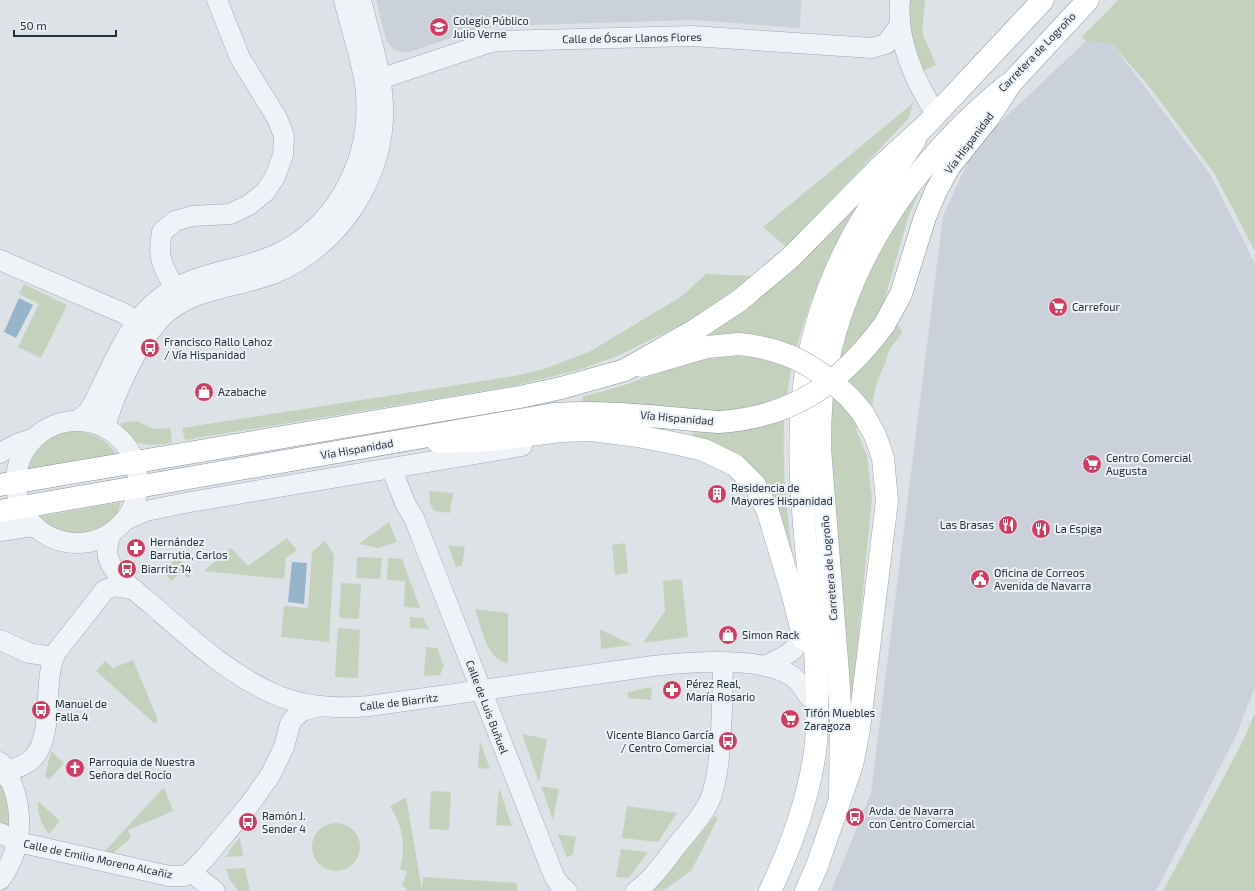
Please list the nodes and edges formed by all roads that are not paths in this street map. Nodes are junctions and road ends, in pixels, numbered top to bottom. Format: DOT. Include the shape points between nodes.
graph roads {
  1 [pos="217,0"];
  2 [pos="344,0"];
  3 [pos="361,0"];
  4 [pos="900,0"];
  5 [pos="1043,0"];
  6 [pos="1088,0"];
  7 [pos="899,26"];
  8 [pos="380,79"];
  9 [pos="1011,82"];
  10 [pos="366,93"];
  11 [pos="930,120"];
  12 [pos="0,260"];
  13 [pos="174,288"];
  14 [pos="137,322"];
  15 [pos="625,370"];
  16 [pos="78,420"];
  17 [pos="106,428"];
  18 [pos="626,435"];
  19 [pos="32,439"];
  20 [pos="379,445"];
  21 [pos="0,453"];
  22 [pos="135,462"];
  23 [pos="415,465"];
  24 [pos="392,470"];
  25 [pos="166,482"];
  26 [pos="8,484"];
  27 [pos="138,487"];
  28 [pos="22,508"];
  29 [pos="0,511"];
  30 [pos="146,511"];
  31 [pos="414,518"];
  32 [pos="125,520"];
  33 [pos="34,526"];
  34 [pos="0,531"];
  35 [pos="111,534"];
  36 [pos="74,544"];
  37 [pos="105,590"];
  38 [pos="135,590"];
  39 [pos="803,635"];
  40 [pos="0,640"];
  41 [pos="54,657"];
  42 [pos="723,663"];
  43 [pos="765,666"];
  44 [pos="480,690"];
  45 [pos="276,695"];
  46 [pos="810,697"];
  47 [pos="320,706"];
  48 [pos="290,724"];
  49 [pos="815,753"];
  50 [pos="2,769"];
  51 [pos="840,796"];
  52 [pos="0,833"];
  53 [pos="18,842"];
  54 [pos="191,872"];
  55 [pos="0,880"];
  56 [pos="215,891"];
  57 [pos="567,891"];
  58 [pos="636,891"];
  59 [pos="770,891"];
  60 [pos="806,891"];
  1 -- 13 [label="street" via="240,58 277,118 284,136 283,155 272,182 265,192 249,205 230,214 175,221 162,232 158,248 161,262"];
  2 -- 10 [label="street"];
  3 -- 8 [label="street"];
  4 -- 7 [label="street"];
  5 -- 11 [label="main road, Carretera de Logroño"];
  6 -- 9 [label="main road, Carretera de Logroño"];
  7 -- 8 [label="street, Calle de Óscar Llanos Flores" via="886,44 872,48 692,36 496,41"];
  7 -- 11 [label="street" via="904,49"];
  8 -- 10 [label="street, Calle de Óscar Llanos Flores"];
  8 -- 17 [label="street" via="382,125 374,167 356,204 339,226 321,245 288,267 191,298 167,313 142,345 114,399"];
  9 -- 20 [label="main road, Vía Hispanidad, bridge" via="989,117 949,167 936,191 925,217 901,294 884,325 851,366 804,399 759,417 719,422 611,412 581,412 554,414"];
  9 -- 51 [label="main road, Carretera de Logroño" via="977,110 924,167 880,226 852,283 829,354 821,413 820,449 841,723"];
  10 -- 13 [label="street" via="366,131 358,165 342,196 320,224 305,237 271,257"];
  11 -- 15 [label="main road" via="766,280 695,330"];
  11 -- 49 [label="main road, Carretera de Logroño" via="849,242 817,320 804,384 800,420 800,460 818,685"];
  12 -- 14 [label="street" via="127,315"];
  13 -- 14 [label="street" via="154,302"];
  14 -- 16 [label="street" via="93,404"];
  15 -- 22 [label="main road" via="520,397"];
  15 -- 51 [label="main road, bridge" via="707,347 739,344 770,348 795,357 830,378 862,412 875,435 883,458 887,501 859,730 852,765"];
  16 -- 17 [label="street"];
  16 -- 19 [label="street" via="53,425"];
  17 -- 22 [label="street" via="128,448"];
  18 -- 20 [label="main road" via="577,430 493,440"];
  18 -- 23 [label="street" via="534,444"];
  18 -- 39 [label="main road" via="704,450 735,465 746,474 760,493 768,512"];
  19 -- 21 [label="street"];
  19 -- 26 [label="street"];
  20 -- 25 [label="main road, Vía Hispanidad"];
  22 -- 26 [label="main road"];
  22 -- 27 [label="street"];
  23 -- 24 [label="street"];
  23 -- 31 [label="street, Calle de Luis Buñuel" via="411,492"];
  24 -- 30 [label="street"];
  24 -- 31 [label="street, Calle de Luis Buñuel"];
  25 -- 27 [label="main road, Vía Hispanidad"];
  25 -- 30 [label="street"];
  26 -- 28 [label="street"];
  27 -- 28 [label="main road, Vía Hispanidad"];
  27 -- 32 [label="street" via="136,500"];
  28 -- 29 [label="main road, Vía Hispanidad"];
  28 -- 33 [label="street"];
  30 -- 32 [label="street"];
  31 -- 44 [label="street, Calle de Luis Buñuel"];
  32 -- 35 [label="street"];
  33 -- 34 [label="street"];
  33 -- 36 [label="street" via="52,538"];
  35 -- 36 [label="street" via="87,543"];
  35 -- 38 [label="street, Calle de Biarritz" via="107,548 109,561"];
  36 -- 37 [label="street" via="100,560 107,575"];
  37 -- 38 [label="street" via="115,586"];
  37 -- 41 [label="street"];
  38 -- 45 [label="street, Calle de Biarritz" via="220,663"];
  39 -- 43 [label="street" via="791,652"];
  39 -- 46 [label="main road"];
  40 -- 41 [label="street" via="34,655"];
  41 -- 50 [label="street" via="46,722 40,747 29,762"];
  42 -- 43 [label="street, Calle de Biarritz"];
  42 -- 44 [label="street, Calle de Biarritz" via="679,663"];
  42 -- 58 [label="street" via="718,765 709,801 654,874"];
  43 -- 46 [label="street, Calle de Biarritz" via="794,678"];
  44 -- 47 [label="street, Calle de Biarritz" via="369,706"];
  44 -- 57 [label="street, Calle de Luis Buñuel" via="554,876"];
  45 -- 47 [label="street, Calle de Biarritz"];
  45 -- 48 [label="street" via="287,711"];
  46 -- 49 [label="main road"];
  47 -- 48 [label="street" via="302,711"];
  48 -- 54 [label="street" via="277,763 262,788 221,840"];
  49 -- 59 [label="main road" via="798,823"];
  50 -- 53 [label="street" via="16,794 19,809"];
  51 -- 60 [label="main road"];
  52 -- 53 [label="street, Calle de Emilio Moreno Alcañiz"];
  53 -- 54 [label="street, Calle de Emilio Moreno Alcañiz" via="169,876 177,877"];
  53 -- 55 [label="street" via="12,861"];
  54 -- 56 [label="street"];
}
